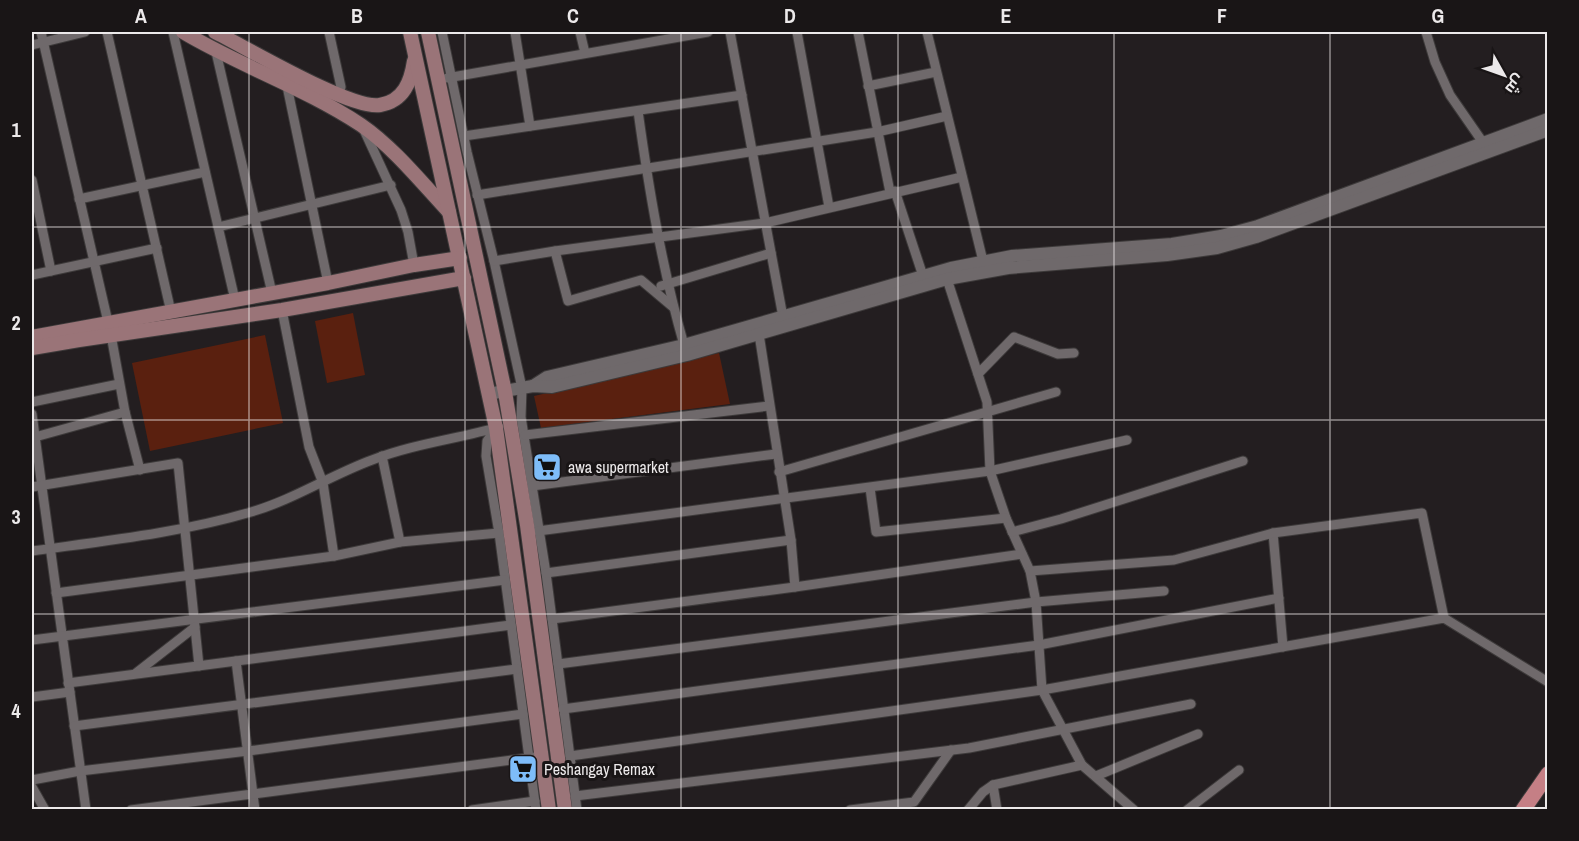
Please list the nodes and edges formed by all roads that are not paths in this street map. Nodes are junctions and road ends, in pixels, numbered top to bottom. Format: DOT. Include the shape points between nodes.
graph roads {
  1 [pos="41,32"];
  2 [pos="85,32"];
  3 [pos="107,32"];
  4 [pos="173,32"];
  5 [pos="183,32"];
  6 [pos="215,32"];
  7 [pos="328,32"];
  8 [pos="410,32"];
  9 [pos="428,32"];
  10 [pos="442,32"];
  11 [pos="514,32"];
  12 [pos="580,32"];
  13 [pos="645,32"];
  14 [pos="708,32"];
  15 [pos="730,32"];
  16 [pos="797,32"];
  17 [pos="858,32"];
  18 [pos="927,32"];
  19 [pos="1426,32"];
  20 [pos="43,42"];
  21 [pos="648,42"];
  22 [pos="32,45"];
  23 [pos="216,52"];
  24 [pos="416,53"];
  25 [pos="585,53"];
  26 [pos="520,65"];
  27 [pos="936,72"];
  28 [pos="445,78"];
  29 [pos="287,86"];
  30 [pos="868,86"];
  31 [pos="327,95"];
  32 [pos="742,95"];
  33 [pos="638,111"];
  34 [pos="947,116"];
  35 [pos="1548,119"];
  36 [pos="362,126"];
  37 [pos="530,126"];
  38 [pos="1548,130"];
  39 [pos="877,132"];
  40 [pos="464,136"];
  41 [pos="817,141"];
  42 [pos="1484,144"];
  43 [pos="752,151"];
  44 [pos="646,169"];
  45 [pos="205,172"];
  46 [pos="962,177"];
  47 [pos="32,180"];
  48 [pos="391,185"];
  49 [pos="142,186"];
  50 [pos="892,192"];
  51 [pos="477,195"];
  52 [pos="79,199"];
  53 [pos="312,204"];
  54 [pos="1332,205"];
  55 [pos="829,207"];
  56 [pos="450,213"];
  57 [pos="255,219"];
  58 [pos="765,223"];
  59 [pos="218,227"];
  60 [pos="659,237"];
  61 [pos="157,248"];
  62 [pos="555,251"];
  63 [pos="771,253"];
  64 [pos="460,258"];
  65 [pos="494,261"];
  66 [pos="983,261"];
  67 [pos="93,262"];
  68 [pos="414,265"];
  69 [pos="51,271"];
  70 [pos="32,275"];
  71 [pos="923,276"];
  72 [pos="464,278"];
  73 [pos="947,279"];
  74 [pos="328,283"];
  75 [pos="667,285"];
  76 [pos="652,289"];
  77 [pos="272,293"];
  78 [pos="865,298"];
  79 [pos="235,300"];
  80 [pos="673,307"];
  81 [pos="282,310"];
  82 [pos="171,312"];
  83 [pos="783,317"];
  84 [pos="109,330"];
  85 [pos="759,334"];
  86 [pos="32,337"];
  87 [pos="684,345"];
  88 [pos="32,348"];
  89 [pos="1074,352"];
  90 [pos="978,374"];
  91 [pos="119,384"];
  92 [pos="527,387"];
  93 [pos="505,392"];
  94 [pos="1056,392"];
  95 [pos="488,394"];
  96 [pos="32,402"];
  97 [pos="769,406"];
  98 [pos="125,412"];
  99 [pos="987,412"];
  100 [pos="32,414"];
  101 [pos="510,423"];
  102 [pos="32,425"];
  103 [pos="496,428"];
  104 [pos="525,435"];
  105 [pos="35,437"];
  106 [pos="1127,440"];
  107 [pos="776,454"];
  108 [pos="382,456"];
  109 [pos="1243,461"];
  110 [pos="140,470"];
  111 [pos="990,471"];
  112 [pos="779,472"];
  113 [pos="323,483"];
  114 [pos="532,486"];
  115 [pos="36,487"];
  116 [pos="870,488"];
  117 [pos="783,499"];
  118 [pos="1006,518"];
  119 [pos="534,526"];
  120 [pos="183,528"];
  121 [pos="1012,532"];
  122 [pos="499,533"];
  123 [pos="1273,533"];
  124 [pos="791,540"];
  125 [pos="400,542"];
  126 [pos="50,549"];
  127 [pos="32,551"];
  128 [pos="1022,554"];
  129 [pos="334,556"];
  130 [pos="1030,571"];
  131 [pos="546,573"];
  132 [pos="189,574"];
  133 [pos="505,580"];
  134 [pos="795,587"];
  135 [pos="1164,591"];
  136 [pos="56,593"];
  137 [pos="1279,598"];
  138 [pos="1036,602"];
  139 [pos="1444,618"];
  140 [pos="552,619"];
  141 [pos="195,624"];
  142 [pos="517,632"];
  143 [pos="62,636"];
  144 [pos="32,640"];
  145 [pos="1039,645"];
  146 [pos="1283,647"];
  147 [pos="236,661"];
  148 [pos="558,664"];
  149 [pos="199,666"];
  150 [pos="517,669"];
  151 [pos="135,675"];
  152 [pos="1548,682"];
  153 [pos="69,688"];
  154 [pos="1042,690"];
  155 [pos="32,697"];
  156 [pos="242,704"];
  157 [pos="1191,704"];
  158 [pos="563,709"];
  159 [pos="523,714"];
  160 [pos="74,726"];
  161 [pos="560,729"];
  162 [pos="1063,729"];
  163 [pos="1198,734"];
  164 [pos="951,750"];
  165 [pos="248,751"];
  166 [pos="570,756"];
  167 [pos="536,757"];
  168 [pos="1082,765"];
  169 [pos="1239,770"];
  170 [pos="80,771"];
  171 [pos="1548,774"];
  172 [pos="1096,776"];
  173 [pos="32,780"];
  174 [pos="993,785"];
  175 [pos="32,787"];
  176 [pos="253,793"];
  177 [pos="575,796"];
  178 [pos="535,805"];
  179 [pos="45,810"];
  180 [pos="86,810"];
  181 [pos="131,810"];
  182 [pos="255,810"];
  183 [pos="472,810"];
  184 [pos="549,810"];
  185 [pos="566,810"];
  186 [pos="577,810"];
  187 [pos="850,810"];
  188 [pos="968,810"];
  189 [pos="997,810"];
  190 [pos="1134,810"];
  191 [pos="1187,810"];
  192 [pos="1523,810"];
  1 -- 20 [label="street"];
  2 -- 20 [label="street"];
  3 -- 49 [label="street"];
  4 -- 45 [label="street"];
  5 -- 23 [label="main road"];
  6 -- 31 [label="main road"];
  7 -- 31 [label="street" via="341,87"];
  8 -- 24 [label="main road"];
  9 -- 28 [label="main road"];
  10 -- 28 [label="street"];
  11 -- 26 [label="street"];
  12 -- 25 [label="street"];
  13 -- 21 [label="street"];
  14 -- 21 [label="street"];
  15 -- 32 [label="street"];
  16 -- 41 [label="street"];
  17 -- 30 [label="street"];
  18 -- 27 [label="street"];
  19 -- 42 [label="street" via="1450,95"];
  20 -- 22 [label="street"];
  20 -- 52 [label="street"];
  21 -- 25 [label="street"];
  23 -- 29 [label="main road"];
  23 -- 57 [label="street"];
  24 -- 31 [label="main road" via="408,88 397,98 380,105"];
  24 -- 56 [label="main road"];
  25 -- 26 [label="street"];
  26 -- 28 [label="street"];
  26 -- 37 [label="street"];
  27 -- 30 [label="street"];
  27 -- 34 [label="street"];
  28 -- 40 [label="street"];
  28 -- 93 [label="main road"];
  29 -- 31 [label="main road"];
  29 -- 53 [label="street"];
  30 -- 39 [label="street"];
  31 -- 36 [label="main road"];
  32 -- 33 [label="street"];
  32 -- 43 [label="street"];
  33 -- 37 [label="street"];
  33 -- 44 [label="street"];
  34 -- 39 [label="street"];
  34 -- 46 [label="street"];
  35 -- 42 [label="street"];
  36 -- 48 [label="street"];
  36 -- 56 [label="main road"];
  37 -- 40 [label="street"];
  38 -- 54 [label="street"];
  39 -- 41 [label="street"];
  39 -- 50 [label="street"];
  40 -- 51 [label="street"];
  41 -- 43 [label="street"];
  41 -- 55 [label="street"];
  42 -- 54 [label="street"];
  43 -- 44 [label="street"];
  43 -- 58 [label="street"];
  44 -- 51 [label="street"];
  44 -- 60 [label="street"];
  45 -- 49 [label="street"];
  45 -- 59 [label="street"];
  46 -- 50 [label="street"];
  46 -- 66 [label="street"];
  47 -- 69 [label="street"];
  48 -- 53 [label="street"];
  48 -- 68 [label="street" via="408,232"];
  49 -- 52 [label="street"];
  49 -- 61 [label="street"];
  50 -- 55 [label="street"];
  50 -- 71 [label="street"];
  51 -- 65 [label="street"];
  52 -- 67 [label="street"];
  53 -- 57 [label="street"];
  53 -- 74 [label="street"];
  54 -- 66 [label="street" via="1221,236 1172,244"];
  54 -- 73 [label="street" via="1256,237 1217,248 1008,268"];
  55 -- 58 [label="street"];
  56 -- 64 [label="main road"];
  57 -- 59 [label="street"];
  57 -- 77 [label="street"];
  58 -- 60 [label="street"];
  58 -- 63 [label="street"];
  59 -- 79 [label="street"];
  60 -- 62 [label="street"];
  60 -- 75 [label="street"];
  61 -- 67 [label="street"];
  61 -- 82 [label="street"];
  62 -- 65 [label="street"];
  62 -- 76 [label="street" via="568,301 640,280"];
  63 -- 75 [label="street"];
  63 -- 83 [label="street"];
  64 -- 68 [label="main road"];
  64 -- 72 [label="main road"];
  65 -- 92 [label="street"];
  66 -- 71 [label="street"];
  67 -- 69 [label="street"];
  67 -- 84 [label="street"];
  68 -- 74 [label="main road"];
  69 -- 70 [label="street"];
  71 -- 78 [label="street"];
  72 -- 81 [label="main road"];
  72 -- 95 [label="main road"];
  73 -- 78 [label="street"];
  73 -- 90 [label="street"];
  74 -- 77 [label="main road"];
  75 -- 76 [label="street"];
  75 -- 80 [label="street"];
  76 -- 80 [label="street"];
  77 -- 79 [label="main road"];
  78 -- 83 [label="street"];
  78 -- 85 [label="street"];
  79 -- 82 [label="main road"];
  80 -- 87 [label="street"];
  81 -- 84 [label="main road"];
  81 -- 113 [label="street" via="309,447"];
  82 -- 84 [label="main road"];
  83 -- 87 [label="street"];
  84 -- 86 [label="main road"];
  84 -- 88 [label="main road"];
  84 -- 91 [label="street"];
  85 -- 92 [label="street" via="552,387"];
  85 -- 97 [label="street"];
  87 -- 92 [label="street" via="547,377"];
  89 -- 90 [label="street" via="1058,354 1014,337"];
  90 -- 99 [label="street"];
  91 -- 96 [label="street"];
  91 -- 98 [label="street"];
  92 -- 93 [label="street"];
  92 -- 104 [label="street" via="521,417"];
  93 -- 95 [label="street"];
  93 -- 101 [label="main road"];
  94 -- 99 [label="street"];
  95 -- 103 [label="main road"];
  97 -- 104 [label="street"];
  97 -- 107 [label="street"];
  98 -- 105 [label="street"];
  98 -- 110 [label="street"];
  99 -- 111 [label="street"];
  99 -- 112 [label="street"];
  100 -- 102 [label="street"];
  101 -- 103 [label="street"];
  101 -- 119 [label="main road"];
  102 -- 105 [label="street"];
  103 -- 108 [label="street"];
  103 -- 122 [label="street" via="489,436 485,452"];
  103 -- 142 [label="main road"];
  104 -- 114 [label="street"];
  105 -- 115 [label="street"];
  106 -- 111 [label="street"];
  107 -- 112 [label="street"];
  107 -- 114 [label="street"];
  108 -- 113 [label="street"];
  108 -- 125 [label="street"];
  109 -- 121 [label="street"];
  110 -- 115 [label="street"];
  110 -- 120 [label="street" via="178,463"];
  111 -- 116 [label="street"];
  111 -- 118 [label="street"];
  112 -- 117 [label="street"];
  113 -- 120 [label="street" via="251,512"];
  113 -- 129 [label="street"];
  114 -- 119 [label="street"];
  115 -- 126 [label="street"];
  116 -- 117 [label="street"];
  116 -- 118 [label="street" via="876,532"];
  117 -- 119 [label="street"];
  117 -- 124 [label="street"];
  118 -- 121 [label="street"];
  119 -- 131 [label="street"];
  119 -- 161 [label="main road"];
  120 -- 126 [label="street"];
  120 -- 132 [label="street"];
  121 -- 128 [label="street"];
  122 -- 125 [label="street"];
  122 -- 133 [label="street"];
  123 -- 130 [label="street" via="1174,560"];
  123 -- 137 [label="street"];
  123 -- 139 [label="street" via="1422,513"];
  124 -- 131 [label="street"];
  124 -- 134 [label="street"];
  125 -- 129 [label="street"];
  126 -- 127 [label="street"];
  126 -- 136 [label="street"];
  128 -- 130 [label="street"];
  128 -- 134 [label="street"];
  129 -- 132 [label="street"];
  130 -- 138 [label="street"];
  131 -- 140 [label="street"];
  132 -- 136 [label="street"];
  132 -- 141 [label="street"];
  133 -- 141 [label="street"];
  133 -- 142 [label="street"];
  134 -- 140 [label="street"];
  135 -- 138 [label="street"];
  136 -- 143 [label="street"];
  137 -- 145 [label="street"];
  137 -- 146 [label="street"];
  138 -- 145 [label="street"];
  138 -- 148 [label="street"];
  139 -- 146 [label="street"];
  139 -- 152 [label="street"];
  140 -- 148 [label="street"];
  141 -- 143 [label="street"];
  141 -- 149 [label="street"];
  141 -- 151 [label="street"];
  142 -- 147 [label="street"];
  142 -- 150 [label="street"];
  142 -- 167 [label="main road"];
  143 -- 144 [label="street"];
  143 -- 153 [label="street"];
  145 -- 154 [label="street"];
  145 -- 158 [label="street"];
  146 -- 154 [label="street"];
  147 -- 149 [label="street"];
  147 -- 156 [label="street"];
  148 -- 158 [label="street"];
  149 -- 151 [label="street"];
  150 -- 156 [label="street"];
  150 -- 159 [label="street"];
  151 -- 153 [label="street"];
  153 -- 155 [label="street"];
  153 -- 160 [label="street"];
  154 -- 162 [label="street"];
  154 -- 166 [label="street"];
  156 -- 160 [label="street"];
  156 -- 165 [label="street"];
  157 -- 162 [label="street"];
  158 -- 161 [label="street"];
  159 -- 165 [label="street"];
  159 -- 167 [label="street"];
  160 -- 170 [label="street"];
  161 -- 166 [label="street"];
  161 -- 185 [label="main road"];
  162 -- 164 [label="street"];
  162 -- 168 [label="street"];
  163 -- 172 [label="street"];
  164 -- 177 [label="street"];
  164 -- 187 [label="street" via="914,802"];
  165 -- 170 [label="street"];
  165 -- 176 [label="street"];
  166 -- 177 [label="street"];
  167 -- 176 [label="street"];
  167 -- 178 [label="street"];
  167 -- 184 [label="main road"];
  168 -- 172 [label="street"];
  168 -- 174 [label="street"];
  169 -- 191 [label="street"];
  170 -- 173 [label="street"];
  170 -- 180 [label="street"];
  171 -- 192 [label="main road"];
  172 -- 190 [label="street"];
  174 -- 188 [label="street"];
  174 -- 189 [label="street"];
  175 -- 179 [label="street"];
  176 -- 181 [label="street"];
  176 -- 182 [label="street"];
  177 -- 186 [label="street"];
  178 -- 183 [label="street"];
}
